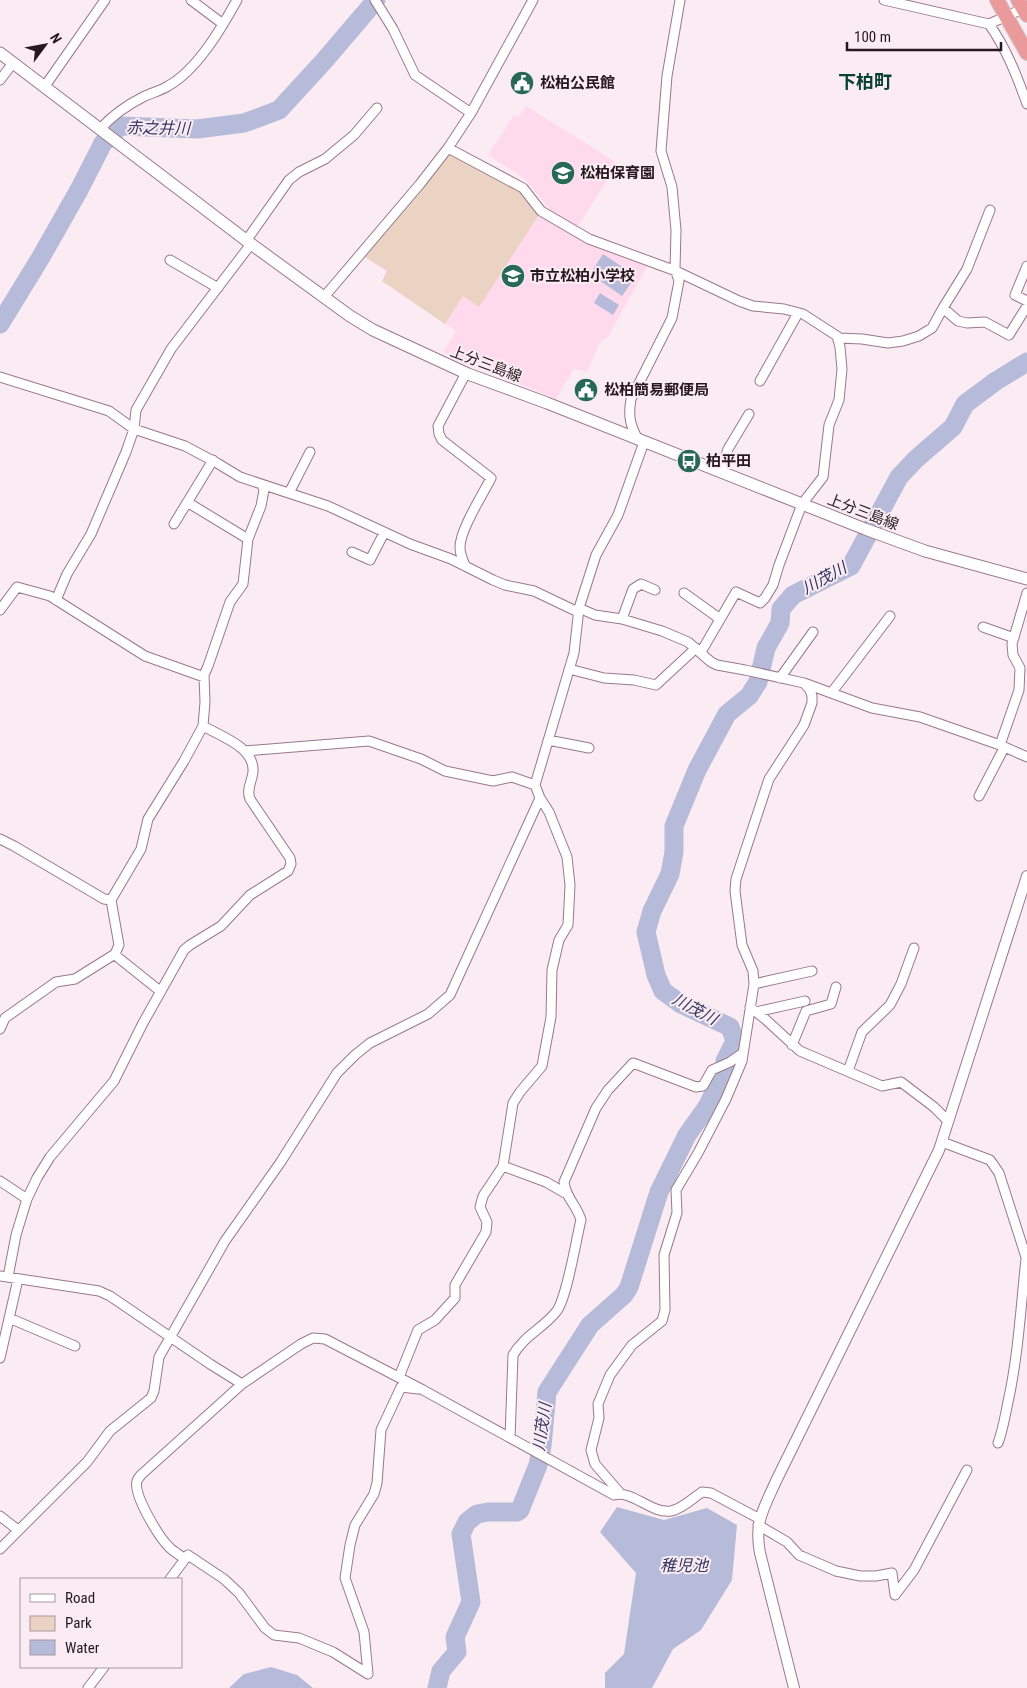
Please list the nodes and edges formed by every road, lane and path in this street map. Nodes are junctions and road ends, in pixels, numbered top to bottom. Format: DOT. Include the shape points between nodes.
graph roads {
  1 [pos="105,0"];
  2 [pos="191,0"];
  3 [pos="237,0"];
  4 [pos="533,0"];
  5 [pos="680,0"];
  6 [pos="884,0"];
  7 [pos="997,0"];
  8 [pos="377,4"];
  9 [pos="1024,8"];
  10 [pos="1007,16"];
  11 [pos="223,24"];
  12 [pos="989,24"];
  13 [pos="0,53"];
  14 [pos="1027,53"];
  15 [pos="13,63"];
  16 [pos="0,80"];
  17 [pos="45,86"];
  18 [pos="1027,104"];
  19 [pos="377,108"];
  20 [pos="471,113"];
  21 [pos="100,128"];
  22 [pos="448,148"];
  23 [pos="990,210"];
  24 [pos="248,242"];
  25 [pos="188,259"];
  26 [pos="170,260"];
  27 [pos="1027,266"];
  28 [pos="182,268"];
  29 [pos="676,271"];
  30 [pos="218,288"];
  31 [pos="324,297"];
  32 [pos="1027,301"];
  33 [pos="1027,306"];
  34 [pos="943,308"];
  35 [pos="798,313"];
  36 [pos="838,338"];
  37 [pos="466,373"];
  38 [pos="0,377"];
  39 [pos="760,381"];
  40 [pos="749,414"];
  41 [pos="134,429"];
  42 [pos="641,441"];
  43 [pos="310,452"];
  44 [pos="213,460"];
  45 [pos="720,472"];
  46 [pos="262,485"];
  47 [pos="289,493"];
  48 [pos="187,502"];
  49 [pos="802,504"];
  50 [pos="174,524"];
  51 [pos="384,533"];
  52 [pos="248,539"];
  53 [pos="352,552"];
  54 [pos="466,565"];
  55 [pos="1027,579"];
  56 [pos="655,590"];
  57 [pos="684,593"];
  58 [pos="1027,594"];
  59 [pos="56,600"];
  60 [pos="0,610"];
  61 [pos="579,610"];
  62 [pos="890,616"];
  63 [pos="622,619"];
  64 [pos="720,619"];
  65 [pos="983,627"];
  66 [pos="813,632"];
  67 [pos="1014,638"];
  68 [pos="698,650"];
  69 [pos="569,669"];
  70 [pos="204,677"];
  71 [pos="780,678"];
  72 [pos="804,683"];
  73 [pos="832,692"];
  74 [pos="203,726"];
  75 [pos="548,740"];
  76 [pos="1002,747"];
  77 [pos="589,748"];
  78 [pos="245,751"];
  79 [pos="1027,757"];
  80 [pos="535,785"];
  81 [pos="979,796"];
  82 [pos="540,798"];
  83 [pos="0,840"];
  84 [pos="1027,876"];
  85 [pos="111,900"];
  86 [pos="914,948"];
  87 [pos="115,954"];
  88 [pos="812,971"];
  89 [pos="754,984"];
  90 [pos="836,987"];
  91 [pos="160,991"];
  92 [pos="805,1001"];
  93 [pos="753,1010"];
  94 [pos="0,1029"];
  95 [pos="792,1045"];
  96 [pos="743,1054"];
  97 [pos="848,1071"];
  98 [pos="948,1121"];
  99 [pos="942,1142"];
  100 [pos="503,1166"];
  101 [pos="0,1181"];
  102 [pos="565,1193"];
  103 [pos="27,1199"];
  104 [pos="1027,1254"];
  105 [pos="4,1277"];
  106 [pos="18,1279"];
  107 [pos="9,1318"];
  108 [pos="171,1337"];
  109 [pos="75,1346"];
  110 [pos="0,1358"];
  111 [pos="399,1377"];
  112 [pos="242,1384"];
  113 [pos="423,1390"];
  114 [pos="510,1438"];
  115 [pos="998,1443"];
  116 [pos="967,1470"];
  117 [pos="620,1493"];
  118 [pos="0,1516"];
  119 [pos="759,1522"];
  120 [pos="18,1530"];
  121 [pos="0,1549"];
  122 [pos="185,1559"];
  123 [pos="171,1578"];
  124 [pos="103,1668"];
  125 [pos="88,1688"];
  126 [pos="794,1688"];
  1 -- 17 [label="street"];
  2 -- 11 [label="street"];
  3 -- 11 [label="street"];
  4 -- 20 [label="street"];
  5 -- 29 [label="street" via="667,76 662,151 672,187"];
  6 -- 12 [label="street"];
  7 -- 10 [label="highway"];
  8 -- 20 [label="street" via="393,29 414,75"];
  9 -- 10 [label="street"];
  10 -- 12 [label="street"];
  10 -- 14 [label="highway"];
  11 -- 21 [label="street" via="185,74 126,107"];
  12 -- 18 [label="street" via="1018,78"];
  13 -- 15 [label="main road, 上分三島線"];
  15 -- 16 [label="street"];
  15 -- 17 [label="main road, 上分三島線"];
  17 -- 21 [label="main road, 上分三島線"];
  19 -- 24 [label="street" via="354,135 325,159 289,180"];
  20 -- 22 [label="street"];
  21 -- 24 [label="main road, 上分三島線"];
  22 -- 29 [label="street" via="510,179 523,188 541,210 574,231"];
  22 -- 31 [label="street"];
  23 -- 34 [label="street" via="967,269"];
  24 -- 30 [label="street"];
  24 -- 31 [label="main road, 上分三島線"];
  25 -- 28 [label="street"];
  26 -- 28 [label="street"];
  27 -- 32 [label="street" via="1014,295"];
  28 -- 30 [label="street"];
  29 -- 35 [label="street" via="738,301"];
  29 -- 42 [label="street" via="679,280 672,318 631,399 630,423"];
  30 -- 41 [label="street" via="171,349 136,410"];
  31 -- 37 [label="main road, 上分三島線" via="373,330"];
  33 -- 34 [label="street" via="1009,335 985,322 958,321"];
  34 -- 36 [label="street" via="932,328 902,341 888,343"];
  35 -- 36 [label="street"];
  35 -- 39 [label="street"];
  36 -- 49 [label="street" via="842,369 839,400 829,425 823,476"];
  37 -- 42 [label="main road, 上分三島線"];
  37 -- 54 [label="street" via="438,426 442,440 491,478 462,535 461,556"];
  38 -- 41 [label="street" via="109,411"];
  40 -- 45 [label="street" via="728,449"];
  41 -- 44 [label="street" via="185,446"];
  41 -- 59 [label="street" via="91,534"];
  42 -- 45 [label="main road, 上分三島線"];
  42 -- 61 [label="street" via="618,515 596,555"];
  43 -- 47 [label="street"];
  44 -- 46 [label="street" via="240,477"];
  44 -- 48 [label="street"];
  45 -- 49 [label="main road, 上分三島線"];
  46 -- 47 [label="street"];
  46 -- 52 [label="street" via="261,506"];
  47 -- 51 [label="street" via="328,506"];
  48 -- 50 [label="street"];
  48 -- 52 [label="street"];
  49 -- 55 [label="main road, 上分三島線" via="925,551"];
  49 -- 64 [label="street" via="773,585 765,598 760,603 736,592"];
  51 -- 53 [label="street" via="370,560"];
  51 -- 54 [label="street"];
  52 -- 70 [label="street" via="243,584 230,602"];
  54 -- 61 [label="street" via="505,585 534,591"];
  56 -- 63 [label="street" via="641,584 633,589"];
  57 -- 64 [label="street"];
  58 -- 67 [label="street"];
  59 -- 60 [label="street" via="17,587"];
  59 -- 70 [label="street" via="145,656"];
  61 -- 63 [label="street"];
  61 -- 69 [label="street"];
  62 -- 73 [label="street"];
  63 -- 68 [label="street" via="662,631"];
  64 -- 68 [label="street"];
  65 -- 67 [label="street"];
  66 -- 71 [label="street"];
  67 -- 76 [label="street" via="1013,655 1020,668 1018,690"];
  68 -- 69 [label="street" via="656,685 604,678"];
  68 -- 71 [label="street" via="717,665"];
  69 -- 75 [label="street"];
  70 -- 74 [label="street"];
  71 -- 72 [label="street"];
  72 -- 73 [label="street"];
  72 -- 89 [label="street" via="810,690 812,703 804,725 769,780 736,879 742,944 753,971"];
  73 -- 76 [label="street" via="872,708 920,717"];
  74 -- 78 [label="street"];
  74 -- 85 [label="street" via="148,819 141,850"];
  75 -- 77 [label="street"];
  75 -- 80 [label="street"];
  76 -- 79 [label="street"];
  76 -- 81 [label="street"];
  78 -- 80 [label="street" via="369,741 445,771 493,781 512,777"];
  78 -- 91 [label="street" via="253,768 248,789 250,799 290,858 290,867 250,895 221,926 188,946"];
  80 -- 82 [label="street"];
  82 -- 100 [label="street" via="567,857 570,885 568,925 559,940 552,970 551,1017 542,1066 513,1104"];
  82 -- 108 [label="street" via="450,995 428,1014 370,1043 337,1073 280,1163 225,1240"];
  83 -- 85 [label="street"];
  84 -- 98 [label="street"];
  85 -- 87 [label="street" via="119,945"];
  86 -- 97 [label="street" via="890,1005 862,1032"];
  87 -- 91 [label="street"];
  87 -- 94 [label="street" via="75,979 56,982 5,1018"];
  88 -- 89 [label="street"];
  89 -- 93 [label="street"];
  90 -- 95 [label="street" via="830,1004 806,1011"];
  91 -- 103 [label="street" via="114,1081 50,1157"];
  92 -- 93 [label="street"];
  93 -- 95 [label="street"];
  93 -- 96 [label="street"];
  95 -- 97 [label="street"];
  96 -- 102 [label="street" via="712,1070 703,1086 696,1087 633,1063 596,1108 564,1182"];
  96 -- 117 [label="street" via="726,1099 676,1190 677,1213 664,1255 665,1310 662,1321 632,1345 610,1376 598,1404 599,1418 591,1450 595,1464"];
  97 -- 98 [label="street" via="882,1086 902,1082"];
  98 -- 99 [label="street"];
  99 -- 104 [label="street" via="994,1163"];
  99 -- 119 [label="street"];
  100 -- 102 [label="street"];
  100 -- 111 [label="street" via="483,1196 480,1207 487,1222 486,1232 455,1285 454,1298 435,1320 418,1330"];
  101 -- 103 [label="street"];
  102 -- 114 [label="street" via="579,1211 581,1220 577,1239 558,1311 518,1346 513,1355"];
  103 -- 105 [label="street"];
  104 -- 115 [label="street" via="1017,1354"];
  105 -- 106 [label="street"];
  106 -- 107 [label="street"];
  106 -- 108 [label="street" via="99,1291"];
  107 -- 109 [label="street"];
  107 -- 110 [label="street"];
  108 -- 112 [label="street"];
  108 -- 120 [label="street" via="159,1357 151,1398 110,1430 87,1462"];
  111 -- 112 [label="street" via="325,1339 313,1338"];
  111 -- 113 [label="street"];
  112 -- 122 [label="street" via="137,1481 147,1516 155,1530"];
  113 -- 114 [label="street"];
  113 -- 122 [label="street" via="401,1387 393,1404 381,1430 374,1494 355,1525 350,1546 345,1578 364,1632 368,1674 333,1652 299,1638 274,1635 224,1579 188,1555"];
  114 -- 117 [label="street" via="614,1495"];
  116 -- 119 [label="street" via="914,1570 894,1595 892,1573 860,1576 836,1571 799,1555"];
  117 -- 119 [label="street" via="671,1511 702,1492 711,1493"];
  118 -- 120 [label="street"];
  119 -- 126 [label="street" via="757,1538"];
  120 -- 121 [label="street"];
  122 -- 123 [label="street"];
  124 -- 125 [label="street"];
}
